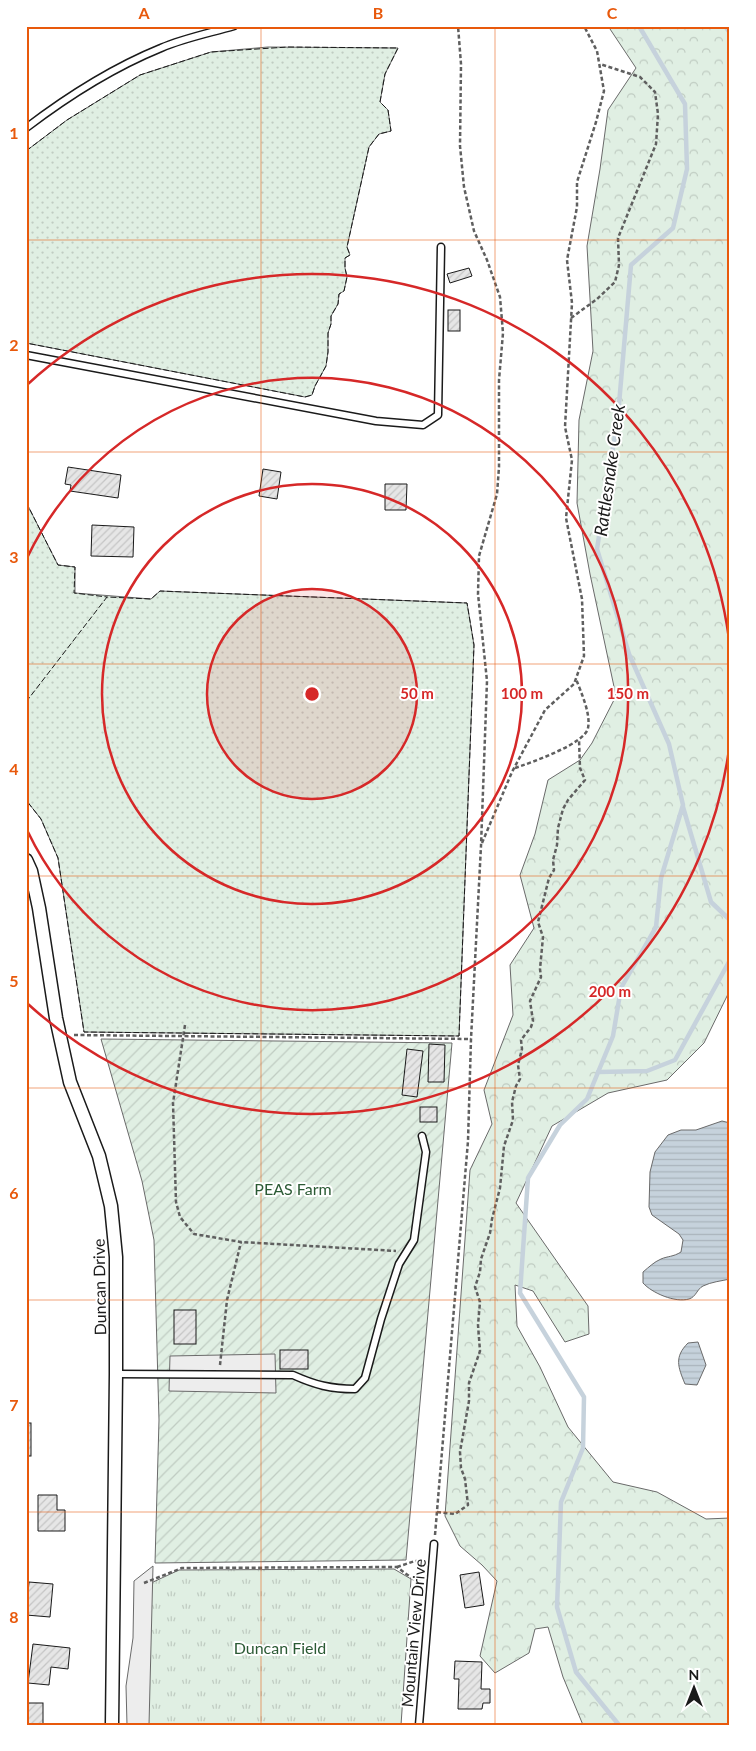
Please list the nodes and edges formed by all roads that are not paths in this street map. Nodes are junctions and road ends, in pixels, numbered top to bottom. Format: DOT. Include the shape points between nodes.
graph roads {
  1 [pos="234,26"];
  2 [pos="26,128"];
  3 [pos="441,247"];
  4 [pos="26,355"];
  5 [pos="26,860"];
  6 [pos="422,1136"];
  7 [pos="116,1374"];
  8 [pos="434,1544"];
  9 [pos="112,1725"];
  10 [pos="419,1725"];
  1 -- 2 [label="lane" via="163,47 111,70"];
  3 -- 4 [label="lane" via="438,415 422,425 376,421"];
  5 -- 7 [label="street, Duncan Drive" via="39,908 70,1082 99,1156 111,1206 116,1256"];
  6 -- 7 [label="lane" via="426,1152 414,1240 400,1264 365,1378 355,1389 312,1384 293,1375"];
  7 -- 9 [label="street, Duncan Drive"];
  8 -- 10 [label="lane, Mountain View Drive"];
}
